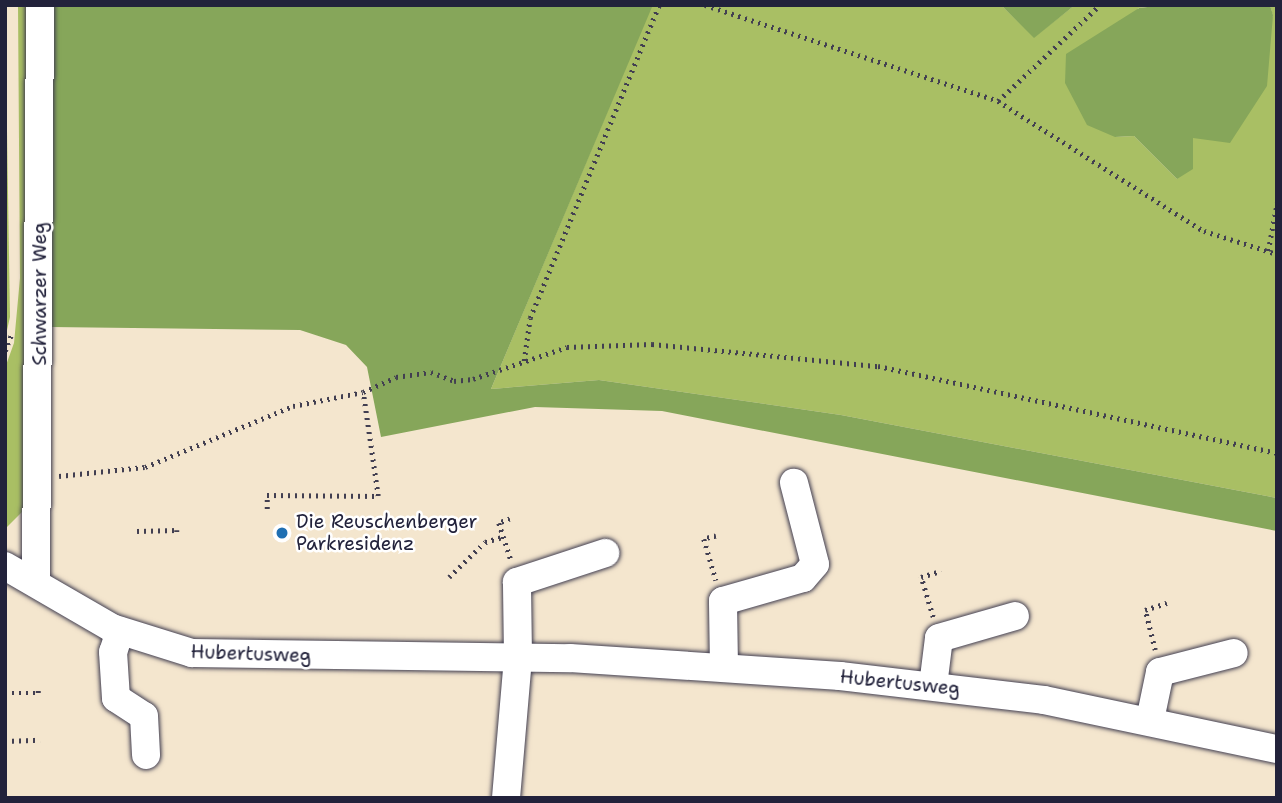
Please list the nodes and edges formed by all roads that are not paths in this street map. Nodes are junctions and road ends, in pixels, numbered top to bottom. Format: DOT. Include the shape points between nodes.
graph roads {
  1 [pos="40,5"];
  2 [pos="794,482"];
  3 [pos="605,553"];
  4 [pos="5,566"];
  5 [pos="36,582"];
  6 [pos="1015,616"];
  7 [pos="120,631"];
  8 [pos="1234,653"];
  9 [pos="518,657"];
  10 [pos="724,667"];
  11 [pos="933,686"];
  12 [pos="1150,720"];
  13 [pos="1277,749"];
  14 [pos="146,755"];
  15 [pos="506,798"];
  1 -- 5 [label="street, Schwarzer Weg" via="41,476"];
  2 -- 10 [label="street" via="814,554 810,572 723,601"];
  3 -- 9 [label="street" via="517,582"];
  4 -- 5 [label="street, Hubertusweg"];
  5 -- 7 [label="street, Hubertusweg"];
  6 -- 11 [label="street" via="939,638"];
  7 -- 9 [label="street, Hubertusweg" via="164,648 223,656"];
  7 -- 14 [label="street" via="113,652 116,698 144,716"];
  8 -- 12 [label="street" via="1160,672"];
  9 -- 10 [label="street, Hubertusweg"];
  9 -- 15 [label="street"];
  10 -- 11 [label="street, Hubertusweg"];
  11 -- 12 [label="street, Hubertusweg"];
  12 -- 13 [label="street, Hubertusweg"];
}
